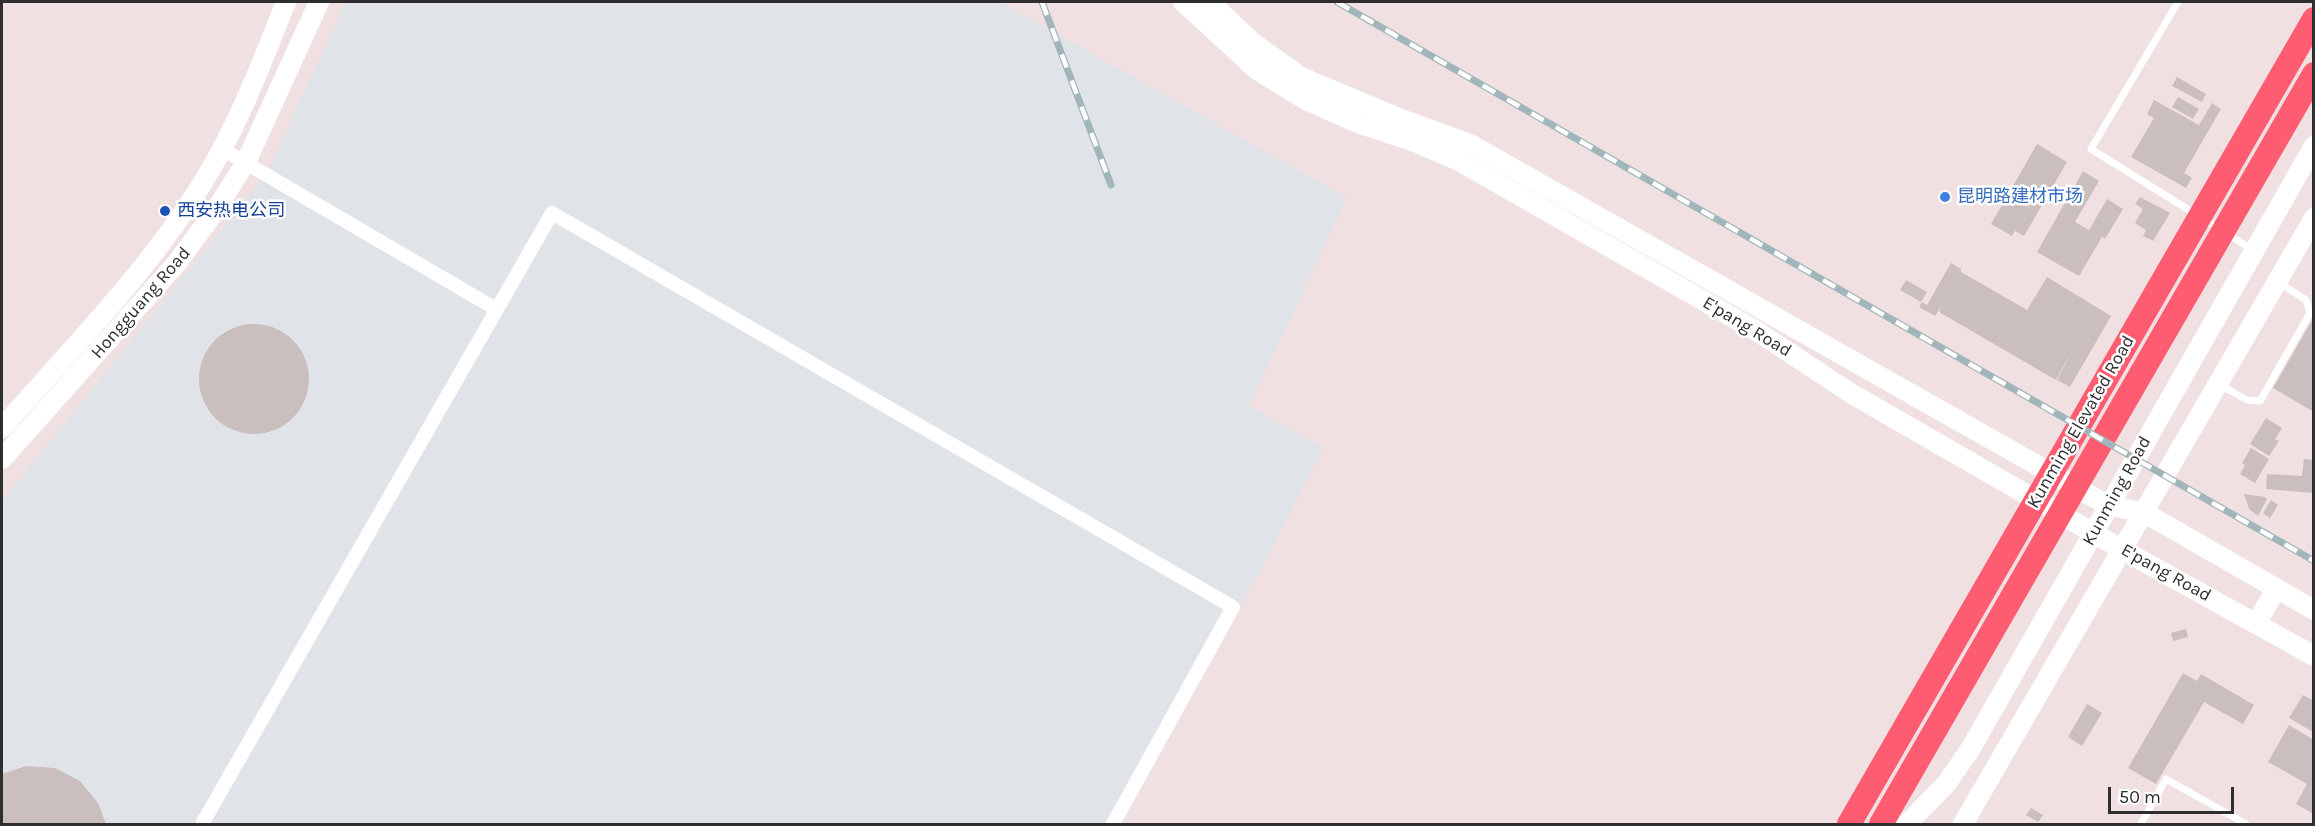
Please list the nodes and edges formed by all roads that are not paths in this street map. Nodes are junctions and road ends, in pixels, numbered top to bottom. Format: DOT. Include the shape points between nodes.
graph roads {
  1 [pos="286,2"];
  2 [pos="319,2"];
  3 [pos="1183,2"];
  4 [pos="1210,2"];
  5 [pos="2178,2"];
  6 [pos="2313,19"];
  7 [pos="2313,74"];
  8 [pos="2313,146"];
  9 [pos="222,149"];
  10 [pos="246,162"];
  11 [pos="2313,218"];
  12 [pos="2253,250"];
  13 [pos="2276,281"];
  14 [pos="496,309"];
  15 [pos="2217,383"];
  16 [pos="2,428"];
  17 [pos="2,459"];
  18 [pos="2109,506"];
  19 [pos="2143,512"];
  20 [pos="2095,532"];
  21 [pos="2123,549"];
  22 [pos="2276,589"];
  23 [pos="2313,610"];
  24 [pos="2256,624"];
  25 [pos="2313,656"];
  26 [pos="202,825"];
  27 [pos="1113,825"];
  28 [pos="1849,825"];
  29 [pos="1881,825"];
  30 [pos="1906,825"];
  31 [pos="1963,825"];
  32 [pos="2140,825"];
  33 [pos="2246,825"];
  1 -- 9 [label="main road, Hongguang Road"];
  2 -- 10 [label="main road, Hongguang Road"];
  3 -- 20 [label="main road, E'pang Road" via="1257,70 1306,100 1459,161 1755,330 1852,394"];
  4 -- 18 [label="main road, E'pang Road" via="1252,42 1301,77 1470,144"];
  5 -- 12 [label="lane" via="2091,149"];
  6 -- 28 [label="highway, Kunming Elevated Road"];
  7 -- 29 [label="highway, Kunming Elevated Road"];
  8 -- 12 [label="main road, Kunming Road"];
  9 -- 10 [label="street"];
  9 -- 16 [label="main road, Hongguang Road" via="160,245"];
  10 -- 14 [label="street"];
  10 -- 17 [label="main road, Hongguang Road" via="176,264"];
  11 -- 13 [label="main road, Kunming Road"];
  12 -- 18 [label="main road, Kunming Road"];
  13 -- 15 [label="main road, Kunming Road"];
  13 -- 15 [label="lane" via="2306,300 2310,313 2260,401 2247,400"];
  14 -- 26 [label="street"];
  14 -- 27 [label="street" via="552,213 1233,608"];
  15 -- 19 [label="main road, Kunming Road"];
  18 -- 19 [label="main road, E'pang Road"];
  18 -- 20 [label="main road, Kunming Road"];
  19 -- 21 [label="main road, Kunming Road"];
  19 -- 22 [label="main road, E'pang Road"];
  20 -- 21 [label="main road, E'pang Road"];
  20 -- 30 [label="main road, Kunming Road" via="1971,748 1947,783"];
  21 -- 24 [label="main road, E'pang Road"];
  21 -- 31 [label="main road, Kunming Road"];
  22 -- 23 [label="main road, E'pang Road"];
  22 -- 24 [label="main road"];
  24 -- 25 [label="main road, E'pang Road"];
  32 -- 33 [label="lane" via="2166,779"];
}
